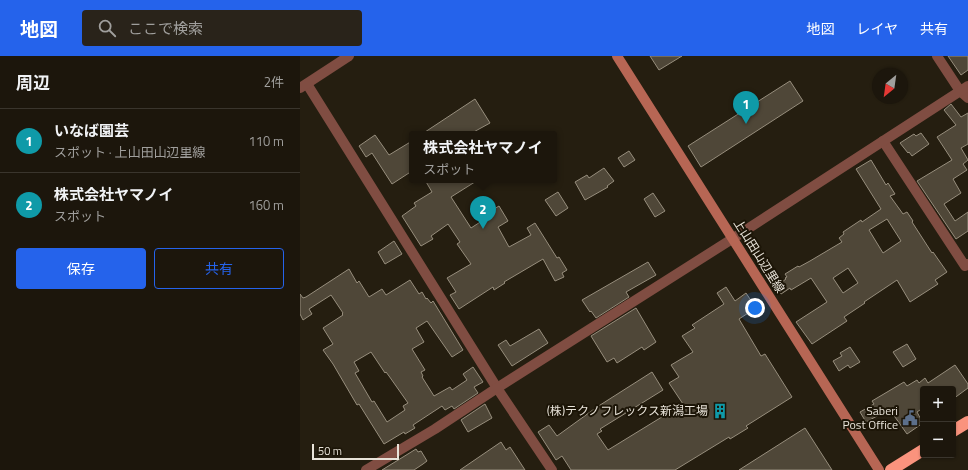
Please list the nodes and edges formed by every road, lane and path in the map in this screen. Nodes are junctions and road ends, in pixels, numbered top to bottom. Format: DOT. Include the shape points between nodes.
graph roads {
  1 [pos="349,56"];
  2 [pos="617,56"];
  3 [pos="937,56"];
  4 [pos="303,86"];
  5 [pos="964,88"];
  6 [pos="968,98"];
  7 [pos="883,141"];
  8 [pos="732,239"];
  9 [pos="968,264"];
  10 [pos="497,388"];
  11 [pos="968,422"];
  12 [pos="956,429"];
  13 [pos="920,452"];
  14 [pos="366,470"];
  15 [pos="552,470"];
  16 [pos="879,470"];
  17 [pos="891,470"];
  1 -- 4 [label="street"];
  2 -- 8 [label="main road, 上山田山辺里線"];
  3 -- 5 [label="street"];
  4 -- 10 [label="street"];
  5 -- 6 [label="street"];
  5 -- 7 [label="street"];
  7 -- 8 [label="street"];
  7 -- 9 [label="street" via="965,266"];
  8 -- 10 [label="street"];
  8 -- 16 [label="main road, 上山田山辺里線"];
  10 -- 14 [label="street"];
  10 -- 15 [label="street"];
  11 -- 12 [label="highway"];
  13 -- 17 [label="highway"];
}
